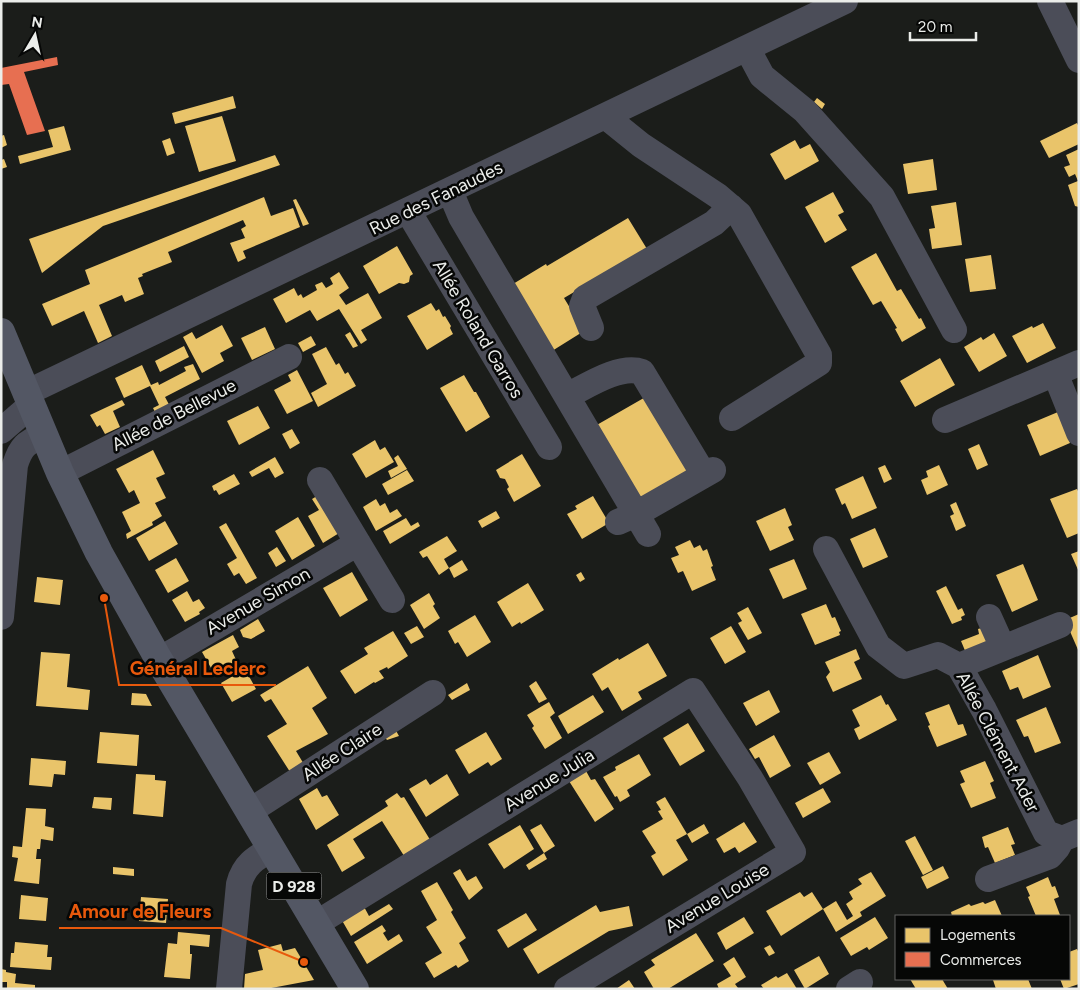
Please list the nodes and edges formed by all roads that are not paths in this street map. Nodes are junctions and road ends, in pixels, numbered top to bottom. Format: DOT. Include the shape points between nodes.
graph roads {
  1 [pos="845,1"];
  2 [pos="1063,11"];
  3 [pos="747,48"];
  4 [pos="1079,60"];
  5 [pos="605,116"];
  6 [pos="450,191"];
  7 [pos="725,201"];
  8 [pos="408,211"];
  9 [pos="591,328"];
  10 [pos="954,330"];
  11 [pos="1,332"];
  12 [pos="289,357"];
  13 [pos="1079,363"];
  14 [pos="1055,373"];
  15 [pos="567,396"];
  16 [pos="28,399"];
  17 [pos="732,418"];
  18 [pos="945,420"];
  19 [pos="1,431"];
  20 [pos="1079,433"];
  21 [pos="43,435"];
  22 [pos="549,447"];
  23 [pos="60,473"];
  24 [pos="320,480"];
  25 [pos="358,543"];
  26 [pos="826,549"];
  27 [pos="392,600"];
  28 [pos="1,617"];
  29 [pos="989,617"];
  30 [pos="1060,625"];
  31 [pos="1003,648"];
  32 [pos="159,660"];
  33 [pos="958,666"];
  34 [pos="433,693"];
  35 [pos="750,778"];
  36 [pos="250,810"];
  37 [pos="1070,835"];
  38 [pos="272,849"];
  39 [pos="988,879"];
  40 [pos="317,923"];
  41 [pos="229,989"];
  42 [pos="355,989"];
  43 [pos="567,989"];
  1 -- 3 [label="street, Rue des Fanaudes"];
  2 -- 4 [label="street"];
  3 -- 5 [label="street, Rue des Fanaudes"];
  3 -- 10 [label="street" via="762,76 805,112 882,197"];
  5 -- 6 [label="street, Rue des Fanaudes"];
  5 -- 7 [label="street" via="641,145"];
  6 -- 8 [label="street, Rue des Fanaudes"];
  6 -- 15 [label="street" via="461,217"];
  7 -- 9 [label="street" via="714,222 585,298 582,306"];
  7 -- 17 [label="street" via="739,214 819,355 819,363"];
  8 -- 16 [label="street, Rue des Fanaudes"];
  8 -- 22 [label="street, Allée Roland Garros"];
  11 -- 16 [label="main road, D 928"];
  12 -- 23 [label="street, Allée de Bellevue"];
  13 -- 14 [label="street"];
  14 -- 18 [label="street"];
  14 -- 20 [label="street"];
  15 -- 15 [label="street" via="634,524 708,473 642,372 622,370"];
  16 -- 19 [label="street, Rue des Fanaudes"];
  16 -- 21 [label="main road, D 928"];
  21 -- 23 [label="main road, D 928"];
  21 -- 28 [label="street" via="24,445 15,465"];
  23 -- 32 [label="main road, D 928" via="99,553"];
  24 -- 25 [label="street"];
  25 -- 27 [label="street"];
  25 -- 32 [label="street, Avenue Simon"];
  26 -- 33 [label="street, Allée Clément Ader" via="878,646 904,666 938,655"];
  29 -- 31 [label="street"];
  30 -- 31 [label="street"];
  31 -- 33 [label="street"];
  32 -- 36 [label="main road, D 928"];
  33 -- 37 [label="street, Allée Clément Ader" via="1046,833"];
  34 -- 36 [label="street, Allée Claire"];
  35 -- 40 [label="street, Avenue Julia" via="694,691"];
  35 -- 43 [label="street, Avenue Louise" via="793,852"];
  36 -- 38 [label="main road, D 928"];
  37 -- 39 [label="street" via="1050,856"];
  38 -- 40 [label="main road, D 928"];
  38 -- 41 [label="street" via="254,858 241,874"];
  40 -- 42 [label="main road, D 928"];
}
